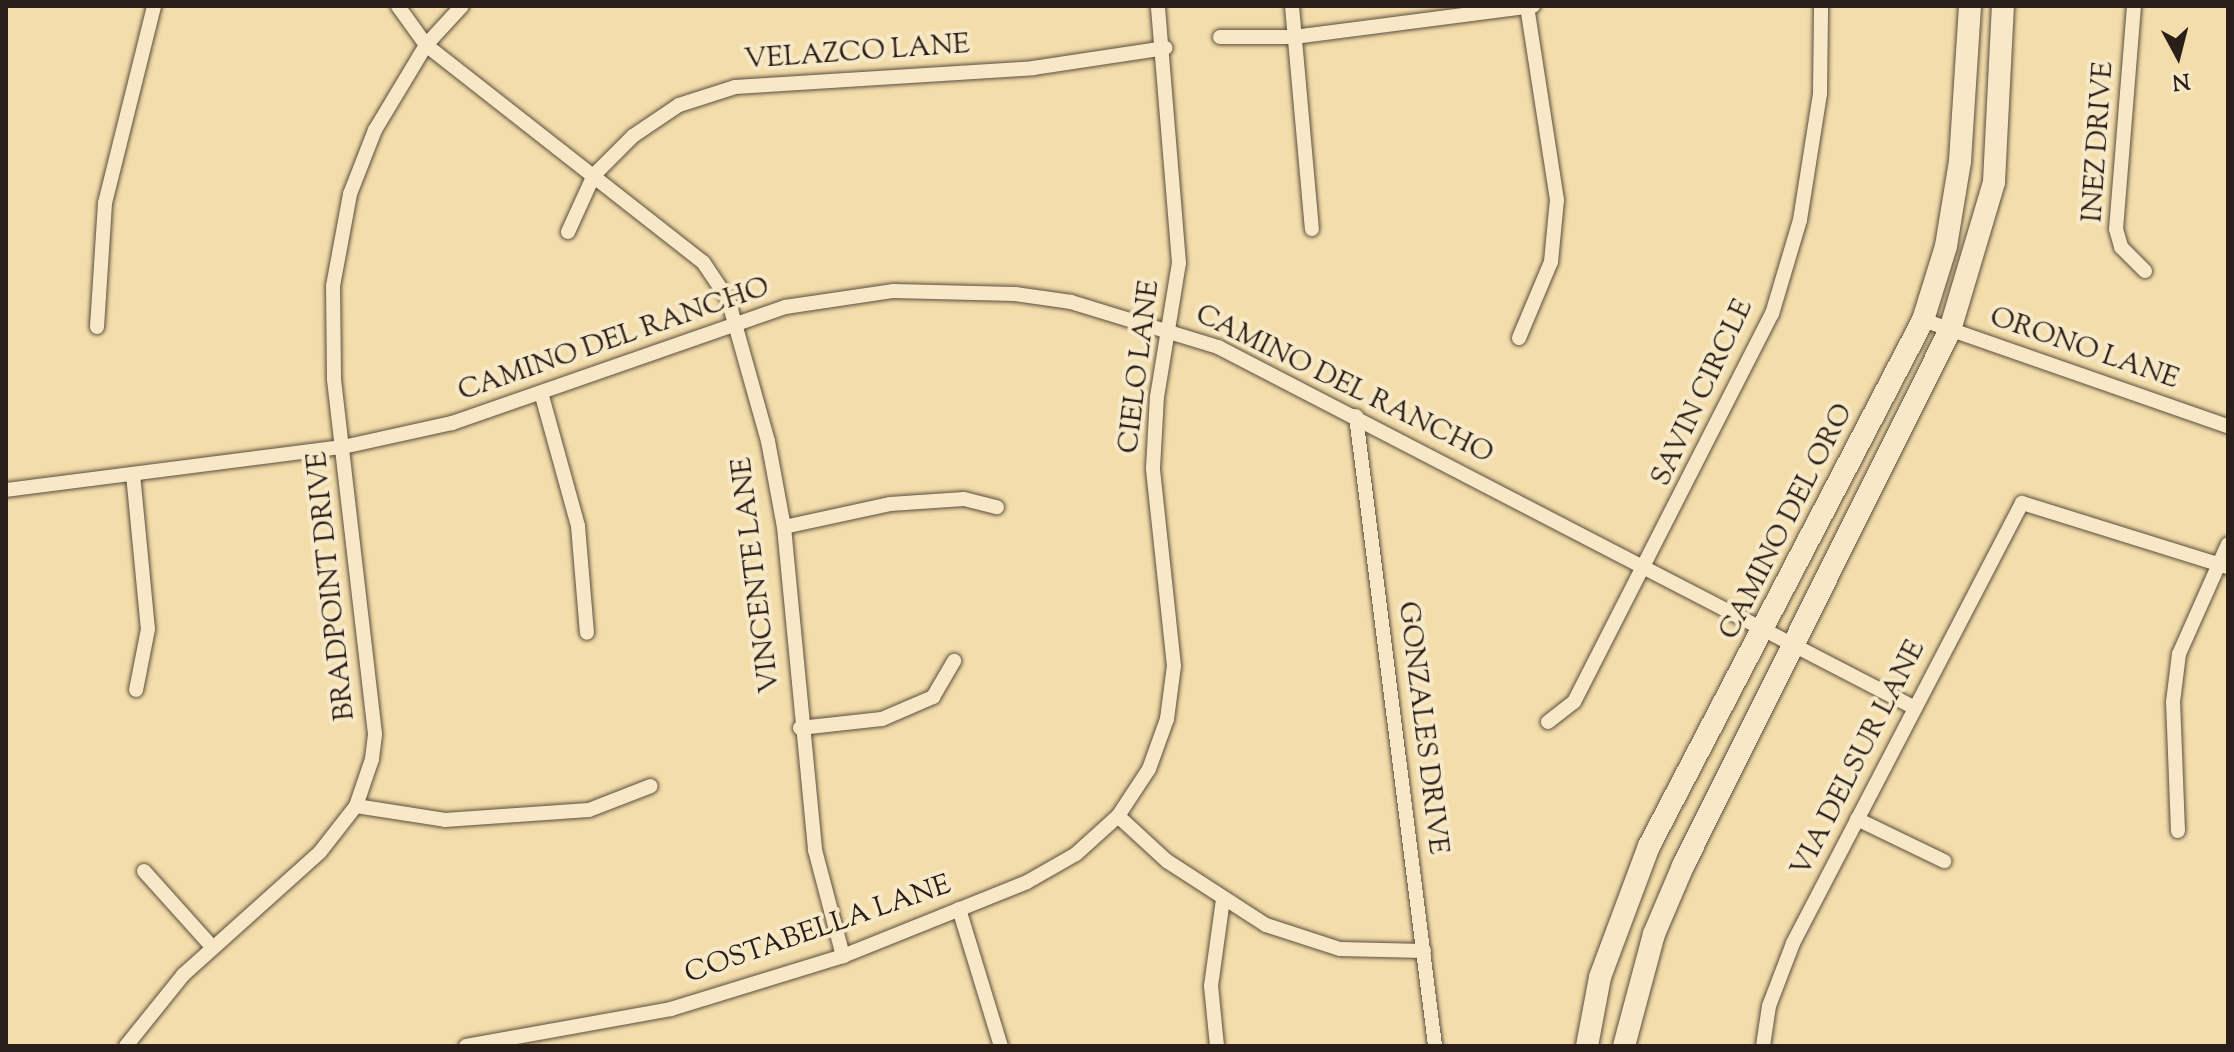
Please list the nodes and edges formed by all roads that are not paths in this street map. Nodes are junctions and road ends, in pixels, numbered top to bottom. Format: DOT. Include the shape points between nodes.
graph roads {
  1 [pos="154,6"];
  2 [pos="398,6"];
  3 [pos="462,6"];
  4 [pos="1158,6"];
  5 [pos="1292,6"];
  6 [pos="1821,6"];
  7 [pos="1970,6"];
  8 [pos="2003,6"];
  9 [pos="2134,6"];
  10 [pos="1531,7"];
  11 [pos="1220,37"];
  12 [pos="1294,37"];
  13 [pos="426,45"];
  14 [pos="1165,48"];
  15 [pos="594,175"];
  16 [pos="1312,229"];
  17 [pos="568,232"];
  18 [pos="2145,271"];
  19 [pos="737,320"];
  20 [pos="1923,320"];
  21 [pos="97,327"];
  22 [pos="1168,327"];
  23 [pos="1950,330"];
  24 [pos="1519,338"];
  25 [pos="542,396"];
  26 [pos="1356,416"];
  27 [pos="2228,426"];
  28 [pos="343,447"];
  29 [pos="133,474"];
  30 [pos="6,490"];
  31 [pos="997,507"];
  32 [pos="784,527"];
  33 [pos="2228,544"];
  34 [pos="2223,565"];
  35 [pos="1647,568"];
  36 [pos="1765,630"];
  37 [pos="587,633"];
  38 [pos="1795,646"];
  39 [pos="954,661"];
  40 [pos="136,690"];
  41 [pos="1915,708"];
  42 [pos="1548,722"];
  43 [pos="800,728"];
  44 [pos="651,786"];
  45 [pos="356,806"];
  46 [pos="1118,816"];
  47 [pos="1857,819"];
  48 [pos="2178,831"];
  49 [pos="1944,861"];
  50 [pos="144,871"];
  51 [pos="1223,900"];
  52 [pos="959,909"];
  53 [pos="213,948"];
  54 [pos="1424,951"];
  55 [pos="843,956"];
  56 [pos="126,1046"];
  57 [pos="466,1046"];
  58 [pos="1001,1046"];
  59 [pos="1217,1046"];
  60 [pos="1435,1046"];
  61 [pos="1587,1046"];
  62 [pos="1624,1046"];
  63 [pos="1763,1046"];
  1 -- 21 [label="street" via="105,203"];
  2 -- 13 [label="street, VINCENTE LANE"];
  3 -- 13 [label="street, BRADPOINT DRIVE"];
  4 -- 14 [label="street, CIELO LANE"];
  5 -- 12 [label="street"];
  6 -- 35 [label="street, SAVIN CIRCLE" via="1820,94 1800,220 1776,300 1751,366"];
  7 -- 20 [label="street, CAMINO DEL ORO" via="1960,161 1946,246"];
  8 -- 23 [label="street" via="1994,182"];
  9 -- 18 [label="street, INEZ DRIVE" via="2116,229 2121,247"];
  10 -- 12 [label="street"];
  10 -- 24 [label="street" via="1557,200 1551,262"];
  11 -- 12 [label="street"];
  12 -- 16 [label="street"];
  13 -- 15 [label="street, VINCENTE LANE"];
  13 -- 28 [label="street, BRADPOINT DRIVE" via="375,130 350,194 333,286"];
  14 -- 15 [label="street, VELAZCO LANE" via="1033,68 735,87 679,105 633,136"];
  14 -- 22 [label="street, CIELO LANE" via="1179,263"];
  15 -- 17 [label="street, VELAZCO LANE"];
  15 -- 19 [label="street, VINCENTE LANE" via="703,262"];
  19 -- 22 [label="street, CAMINO DEL RANCHO" via="894,291 1015,294"];
  19 -- 25 [label="street, CAMINO DEL RANCHO"];
  19 -- 32 [label="street, VINCENTE LANE"];
  20 -- 23 [label="street, ORONO LANE"];
  20 -- 36 [label="street, CAMINO DEL ORO"];
  22 -- 26 [label="street, CAMINO DEL RANCHO"];
  22 -- 46 [label="street, CIELO LANE" via="1153,468 1174,666 1167,719 1149,769"];
  23 -- 27 [label="street, ORONO LANE"];
  23 -- 38 [label="street"];
  25 -- 28 [label="street, CAMINO DEL RANCHO"];
  25 -- 37 [label="street" via="578,526"];
  26 -- 35 [label="street, CAMINO DEL RANCHO"];
  26 -- 54 [label="street, GONZALES DRIVE"];
  28 -- 29 [label="street, CAMINO DEL RANCHO"];
  28 -- 45 [label="street, BRADPOINT DRIVE" via="375,734"];
  29 -- 30 [label="street, CAMINO DEL RANCHO"];
  29 -- 40 [label="street" via="148,629"];
  31 -- 32 [label="street" via="964,499 890,504"];
  32 -- 43 [label="street, VINCENTE LANE"];
  33 -- 34 [label="street"];
  34 -- 41 [label="street, VIA DELSUR LANE" via="2022,503"];
  34 -- 48 [label="street" via="2179,654 2173,702"];
  35 -- 36 [label="street, CAMINO DEL RANCHO"];
  35 -- 42 [label="street, SAVIN CIRCLE" via="1574,702"];
  36 -- 38 [label="street, CAMINO DEL RANCHO"];
  36 -- 61 [label="street, CAMINO DEL ORO" via="1626,900 1600,977"];
  38 -- 41 [label="street, CAMINO DEL RANCHO"];
  38 -- 62 [label="street" via="1665,907 1634,997"];
  39 -- 43 [label="street" via="933,697 882,719"];
  41 -- 47 [label="street, VIA DELSUR LANE"];
  43 -- 55 [label="street, VINCENTE LANE" via="815,850"];
  44 -- 45 [label="street" via="589,810 445,820"];
  45 -- 53 [label="street, BRADPOINT DRIVE" via="320,852"];
  46 -- 51 [label="street"];
  46 -- 52 [label="street, COSTABELLA LANE" via="1076,854"];
  47 -- 49 [label="street"];
  47 -- 63 [label="street, VIA DELSUR LANE" via="1793,943 1769,1006"];
  50 -- 53 [label="street"];
  51 -- 54 [label="street" via="1266,925 1327,946 1379,953"];
  51 -- 59 [label="street" via="1211,986"];
  52 -- 55 [label="street, COSTABELLA LANE"];
  52 -- 58 [label="street"];
  53 -- 56 [label="street, BRADPOINT DRIVE"];
  54 -- 60 [label="street, GONZALES DRIVE"];
  55 -- 57 [label="street, COSTABELLA LANE" via="671,1009"];
}
